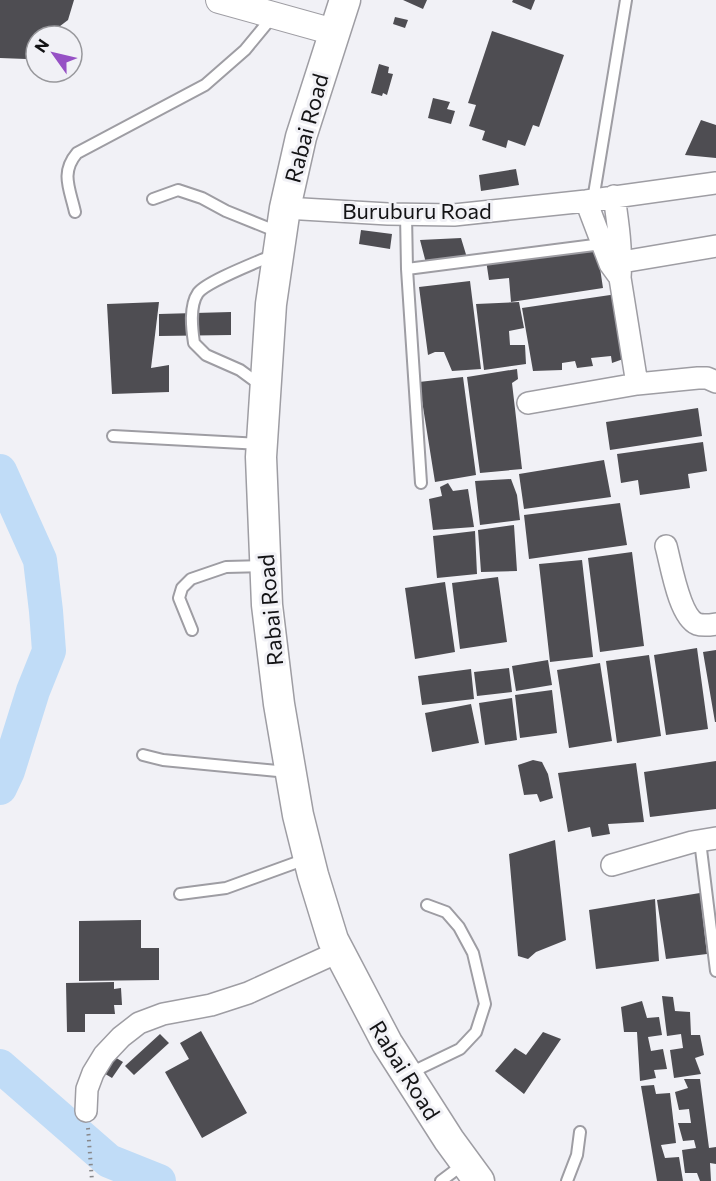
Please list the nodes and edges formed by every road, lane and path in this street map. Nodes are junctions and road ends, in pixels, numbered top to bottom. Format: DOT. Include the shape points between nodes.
graph roads {
  1 [pos="219,0"];
  2 [pos="345,0"];
  3 [pos="626,0"];
  4 [pos="274,15"];
  5 [pos="334,32"];
  6 [pos="716,183"];
  7 [pos="614,196"];
  8 [pos="153,199"];
  9 [pos="589,200"];
  10 [pos="75,212"];
  11 [pos="406,214"];
  12 [pos="282,231"];
  13 [pos="602,244"];
  14 [pos="716,246"];
  15 [pos="617,268"];
  16 [pos="407,269"];
  17 [pos="716,382"];
  18 [pos="637,384"];
  19 [pos="266,388"];
  20 [pos="528,403"];
  21 [pos="113,436"];
  22 [pos="262,444"];
  23 [pos="421,483"];
  24 [pos="666,546"];
  25 [pos="265,566"];
  26 [pos="716,624"];
  27 [pos="192,630"];
  28 [pos="143,755"];
  29 [pos="291,772"];
  30 [pos="708,839"];
  31 [pos="309,858"];
  32 [pos="612,865"];
  33 [pos="180,894"];
  34 [pos="427,905"];
  35 [pos="338,952"];
  36 [pos="716,971"];
  37 [pos="407,1075"];
  38 [pos="86,1111"];
  39 [pos="580,1132"];
  40 [pos="472,1172"];
  41 [pos="92,1181"];
  42 [pos="441,1181"];
  43 [pos="567,1181"];
  1 -- 4 [label="street"];
  2 -- 5 [label="main road, Rabai Road"];
  3 -- 9 [label="lane"];
  4 -- 5 [label="street"];
  4 -- 10 [label="lane" via="245,50 205,85 77,153 66,173"];
  5 -- 12 [label="main road, Rabai Road" via="301,137"];
  6 -- 7 [label="street, Buruburu Road"];
  7 -- 9 [label="street, Buruburu Road"];
  7 -- 15 [label="street"];
  8 -- 12 [label="lane" via="178,190"];
  9 -- 11 [label="street, Buruburu Road" via="454,215"];
  9 -- 13 [label="street"];
  11 -- 12 [label="street, Buruburu Road"];
  11 -- 16 [label="lane"];
  12 -- 19 [label="main road, Rabai Road" via="271,304"];
  12 -- 19 [label="lane" via="198,292 193,308 194,343 206,355 240,370"];
  13 -- 15 [label="street"];
  13 -- 16 [label="lane"];
  14 -- 15 [label="street"];
  15 -- 18 [label="street"];
  16 -- 23 [label="lane"];
  17 -- 18 [label="street" via="707,378"];
  18 -- 20 [label="street"];
  19 -- 22 [label="main road, Rabai Road"];
  21 -- 22 [label="lane"];
  22 -- 25 [label="main road, Rabai Road"];
  24 -- 26 [label="street" via="679,595 691,620"];
  25 -- 27 [label="lane" via="226,567 191,579 179,598"];
  25 -- 29 [label="main road, Rabai Road" via="279,704"];
  28 -- 29 [label="lane"];
  29 -- 31 [label="main road, Rabai Road"];
  30 -- 32 [label="street"];
  30 -- 36 [label="lane"];
  31 -- 33 [label="lane" via="226,888"];
  31 -- 35 [label="main road, Rabai Road"];
  34 -- 37 [label="lane" via="446,912 459,927 472,953 485,1004 477,1032 460,1049"];
  35 -- 37 [label="main road, Rabai Road"];
  35 -- 38 [label="street" via="248,993 139,1023 104,1055 93,1073 87,1089"];
  37 -- 40 [label="main road, Rabai Road"];
  38 -- 41 [label="path"];
  39 -- 43 [label="lane"];
  40 -- 42 [label="lane"];
}
